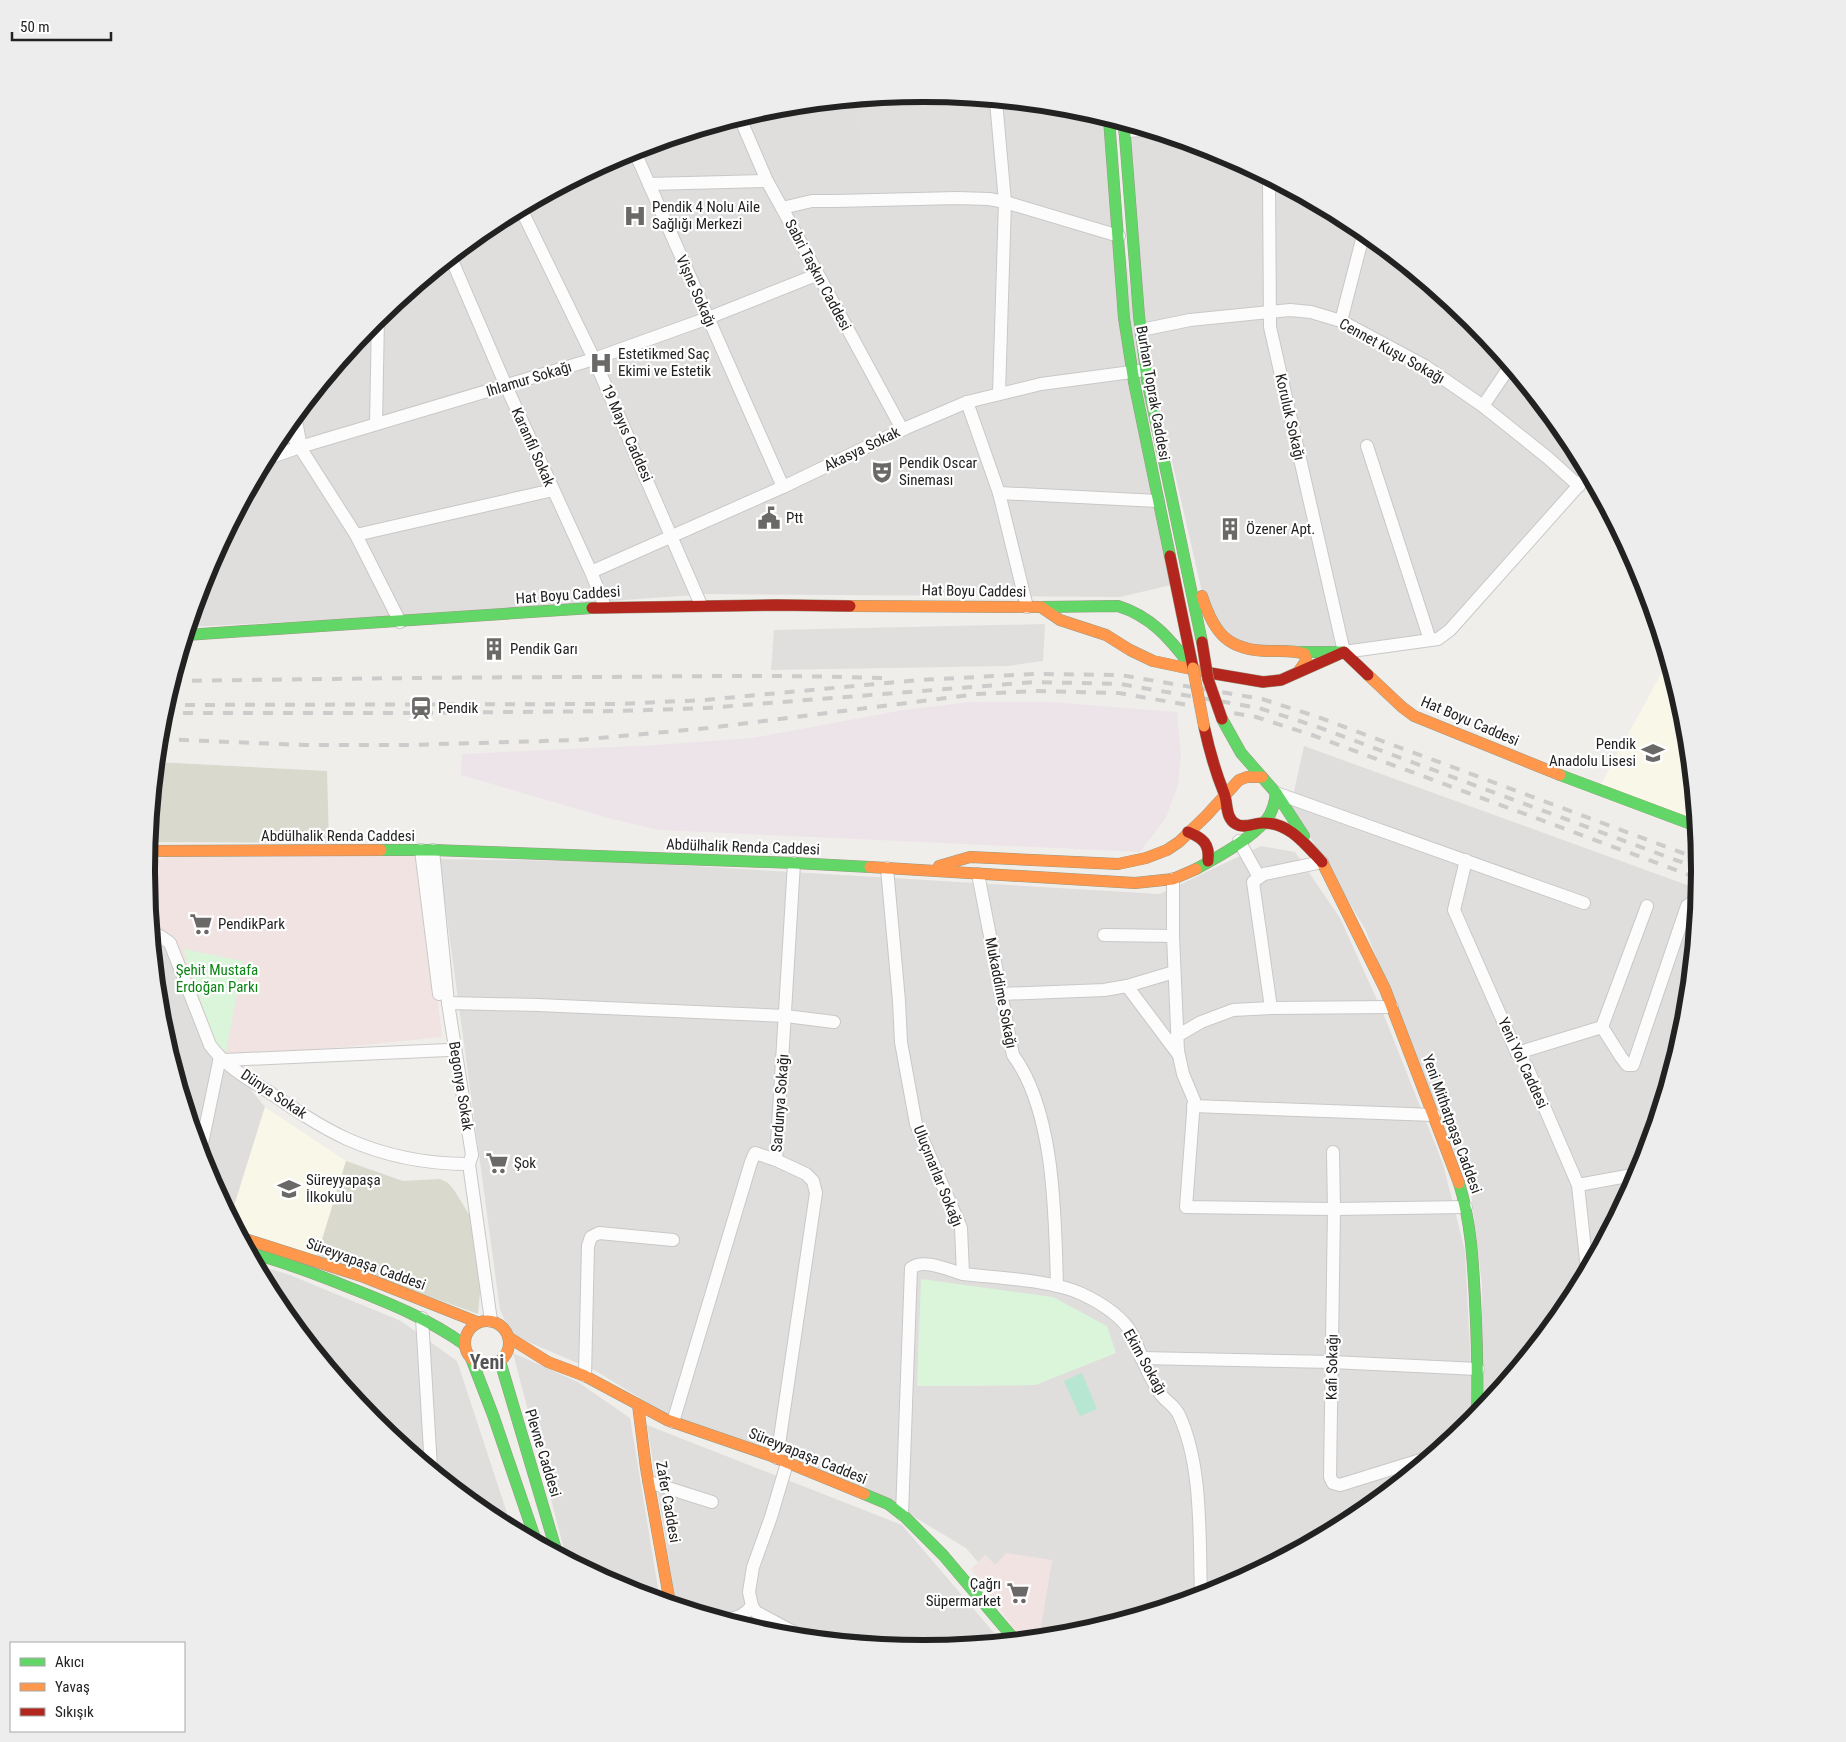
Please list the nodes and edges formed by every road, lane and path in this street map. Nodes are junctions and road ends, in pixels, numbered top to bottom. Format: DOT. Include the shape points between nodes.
graph roads {
  1 [pos="996,106"];
  2 [pos="743,124"];
  3 [pos="1110,126"];
  4 [pos="1125,130"];
  5 [pos="637,158"];
  6 [pos="767,181"];
  7 [pos="649,184"];
  8 [pos="1269,185"];
  9 [pos="1004,202"];
  10 [pos="782,208"];
  11 [pos="524,215"];
  12 [pos="1119,236"];
  13 [pos="1362,240"];
  14 [pos="453,263"];
  15 [pos="816,275"];
  16 [pos="1269,313"];
  17 [pos="708,318"];
  18 [pos="1341,321"];
  19 [pos="378,330"];
  20 [pos="1141,330"];
  21 [pos="594,359"];
  22 [pos="1146,370"];
  23 [pos="1507,371"];
  24 [pos="1132,372"];
  25 [pos="506,386"];
  26 [pos="999,393"];
  27 [pos="967,402"];
  28 [pos="1483,406"];
  29 [pos="376,424"];
  30 [pos="297,426"];
  31 [pos="902,430"];
  32 [pos="291,434"];
  33 [pos="1367,446"];
  34 [pos="300,447"];
  35 [pos="277,455"];
  36 [pos="1584,480"];
  37 [pos="1579,486"];
  38 [pos="783,487"];
  39 [pos="553,490"];
  40 [pos="998,493"];
  41 [pos="1158,501"];
  42 [pos="1174,504"];
  43 [pos="356,535"];
  44 [pos="672,535"];
  45 [pos="592,572"];
  46 [pos="701,605"];
  47 [pos="1027,607"];
  48 [pos="605,608"];
  49 [pos="1041,608"];
  50 [pos="400,622"];
  51 [pos="192,633"];
  52 [pos="1430,640"];
  53 [pos="1301,652"];
  54 [pos="1344,652"];
  55 [pos="1192,668"];
  56 [pos="1299,670"];
  57 [pos="1262,777"];
  58 [pos="1276,793"];
  59 [pos="1225,796"];
  60 [pos="1263,822"];
  61 [pos="1690,824"];
  62 [pos="1188,832"];
  63 [pos="1239,841"];
  64 [pos="155,850"];
  65 [pos="427,850"];
  66 [pos="172,851"];
  67 [pos="155,854"];
  68 [pos="1466,860"];
  69 [pos="1208,861"];
  70 [pos="1322,862"];
  71 [pos="794,863"];
  72 [pos="887,868"];
  73 [pos="922,870"];
  74 [pos="978,874"];
  75 [pos="1259,877"];
  76 [pos="1174,879"];
  77 [pos="1584,902"];
  78 [pos="1690,905"];
  79 [pos="1647,906"];
  80 [pos="157,935"];
  81 [pos="1104,935"];
  82 [pos="1173,936"];
  83 [pos="1174,972"];
  84 [pos="1127,986"];
  85 [pos="1000,994"];
  86 [pos="448,1003"];
  87 [pos="1392,1007"];
  88 [pos="1271,1008"];
  89 [pos="786,1016"];
  90 [pos="834,1022"];
  91 [pos="1602,1027"];
  92 [pos="1177,1036"];
  93 [pos="448,1050"];
  94 [pos="1517,1053"];
  95 [pos="1179,1055"];
  96 [pos="223,1059"];
  97 [pos="1193,1106"];
  98 [pos="1434,1115"];
  99 [pos="203,1140"];
  100 [pos="1333,1152"];
  101 [pos="776,1160"];
  102 [pos="469,1164"];
  103 [pos="1628,1176"];
  104 [pos="1578,1185"];
  105 [pos="1466,1207"];
  106 [pos="1334,1209"];
  107 [pos="249,1240"];
  108 [pos="673,1240"];
  109 [pos="257,1255"];
  110 [pos="1586,1260"];
  111 [pos="963,1274"];
  112 [pos="1057,1286"];
  113 [pos="422,1318"];
  114 [pos="491,1321"];
  115 [pos="477,1322"];
  116 [pos="508,1337"];
  117 [pos="464,1346"];
  118 [pos="471,1358"];
  119 [pos="1141,1358"];
  120 [pos="509,1360"];
  121 [pos="548,1362"];
  122 [pos="1332,1362"];
  123 [pos="1478,1369"];
  124 [pos="585,1376"];
  125 [pos="1477,1402"];
  126 [pos="638,1405"];
  127 [pos="673,1422"];
  128 [pos="782,1460"];
  129 [pos="431,1461"];
  130 [pos="1414,1462"];
  131 [pos="649,1482"];
  132 [pos="712,1502"];
  133 [pos="902,1514"];
  134 [pos="533,1534"];
  135 [pos="555,1545"];
  136 [pos="1201,1587"];
  137 [pos="669,1596"];
  138 [pos="752,1606"];
  139 [pos="739,1617"];
  140 [pos="784,1627"];
  141 [pos="1010,1634"];
  1 -- 9 [label="street"];
  2 -- 6 [label="street, Sabri Taşkın Caddesi"];
  3 -- 12 [label="main road, Burhan Toprak Caddesi"];
  4 -- 20 [label="main road, Burhan Toprak Caddesi"];
  5 -- 7 [label="street, Vişne Sokağı"];
  6 -- 7 [label="street"];
  6 -- 10 [label="street, Sabri Taşkın Caddesi"];
  7 -- 17 [label="street, Vişne Sokağı"];
  8 -- 16 [label="street, Koruluk Sokağı"];
  9 -- 10 [label="street" via="957,198 812,201"];
  9 -- 12 [label="street"];
  9 -- 26 [label="street"];
  10 -- 15 [label="street, Sabri Taşkın Caddesi"];
  11 -- 21 [label="street, 19 Mayıs Caddesi"];
  12 -- 24 [label="main road, Burhan Toprak Caddesi" via="1124,318"];
  13 -- 18 [label="street"];
  14 -- 25 [label="street, Karanfil Sokak"];
  15 -- 17 [label="street, Ihlamur Sokağı"];
  15 -- 31 [label="street, Sabri Taşkın Caddesi"];
  16 -- 18 [label="street, Cennet Kuşu Sokağı" via="1311,312"];
  16 -- 20 [label="street, Cennet Kuşu Sokağı" via="1190,320"];
  16 -- 54 [label="street, Koruluk Sokağı"];
  17 -- 21 [label="street, Ihlamur Sokağı"];
  17 -- 38 [label="street, Vişne Sokağı"];
  18 -- 28 [label="street, Cennet Kuşu Sokağı" via="1425,366"];
  19 -- 29 [label="street"];
  20 -- 22 [label="main road, Burhan Toprak Caddesi"];
  21 -- 25 [label="street, Ihlamur Sokağı"];
  21 -- 44 [label="street, 19 Mayıs Caddesi"];
  22 -- 24 [label="street, Akasya Sokak"];
  22 -- 42 [label="main road, Burhan Toprak Caddesi"];
  23 -- 28 [label="street"];
  24 -- 26 [label="street, Akasya Sokak"];
  24 -- 41 [label="main road, Burhan Toprak Caddesi"];
  25 -- 29 [label="street, Ihlamur Sokağı"];
  25 -- 39 [label="street, Karanfil Sokak"];
  26 -- 27 [label="street, Akasya Sokak"];
  27 -- 31 [label="street, Akasya Sokak"];
  27 -- 40 [label="street"];
  28 -- 37 [label="street, Cennet Kuşu Sokağı"];
  29 -- 34 [label="street, Ihlamur Sokağı"];
  30 -- 34 [label="street"];
  31 -- 38 [label="street, Akasya Sokak"];
  32 -- 34 [label="street"];
  33 -- 52 [label="street"];
  34 -- 35 [label="street, Ihlamur Sokağı"];
  34 -- 43 [label="street"];
  36 -- 37 [label="street"];
  37 -- 52 [label="street" via="1450,630 1438,639"];
  38 -- 44 [label="street, Akasya Sokak"];
  39 -- 43 [label="street"];
  39 -- 45 [label="street, Karanfil Sokak"];
  40 -- 41 [label="street"];
  40 -- 47 [label="street"];
  41 -- 55 [label="main road, Burhan Toprak Caddesi"];
  42 -- 53 [label="main road" via="1206,610 1221,637 1235,646 1256,652"];
  42 -- 57 [label="main road, Burhan Toprak Caddesi, bridge" via="1208,679 1222,720 1241,753"];
  43 -- 50 [label="street"];
  44 -- 45 [label="street, Akasya Sokak"];
  44 -- 46 [label="street, 19 Mayıs Caddesi"];
  45 -- 48 [label="street, Karanfil Sokak"];
  46 -- 47 [label="main road, Hat Boyu Caddesi"];
  46 -- 48 [label="main road, Hat Boyu Caddesi"];
  47 -- 49 [label="main road, Hat Boyu Caddesi"];
  48 -- 50 [label="main road, Hat Boyu Caddesi"];
  49 -- 55 [label="main road" via="1129,608 1153,622 1168,636"];
  49 -- 56 [label="main road, Hat Boyu Caddesi" via="1060,620 1106,635 1153,661 1263,682 1281,680"];
  50 -- 51 [label="main road, Hat Boyu Caddesi"];
  52 -- 54 [label="street"];
  53 -- 54 [label="main road"];
  53 -- 56 [label="main road" via="1305,654 1306,661"];
  54 -- 56 [label="main road, Hat Boyu Caddesi"];
  54 -- 61 [label="main road, Hat Boyu Caddesi" via="1414,716"];
  55 -- 59 [label="main road, Burhan Toprak Caddesi, bridge" via="1204,726"];
  57 -- 58 [label="main road"];
  57 -- 59 [label="main road" via="1239,780"];
  58 -- 60 [label="main road, Abdülhalik Renda Caddesi" via="1271,812"];
  58 -- 68 [label="street"];
  58 -- 70 [label="main road"];
  59 -- 60 [label="main road" via="1228,814 1236,824"];
  59 -- 62 [label="main road"];
  60 -- 63 [label="main road, Abdülhalik Renda Caddesi"];
  60 -- 70 [label="main road" via="1286,827"];
  62 -- 69 [label="main road" via="1205,840 1209,846"];
  62 -- 73 [label="main road" via="1157,855 1118,864 970,857"];
  63 -- 69 [label="main road, Abdülhalik Renda Caddesi"];
  63 -- 75 [label="street"];
  64 -- 66 [label="main road, Abdülhalik Renda Caddesi"];
  65 -- 66 [label="main road, Abdülhalik Renda Caddesi"];
  65 -- 71 [label="main road, Abdülhalik Renda Caddesi"];
  65 -- 86 [label="street, Begonya Sokak"];
  65 -- 93 [label="street" via="438,990"];
  66 -- 67 [label="main road, Abdülhalik Renda Caddesi"];
  68 -- 77 [label="street"];
  68 -- 94 [label="street, Yeni Yol Caddesi" via="1454,910"];
  69 -- 76 [label="main road, Abdülhalik Renda Caddesi"];
  70 -- 75 [label="street"];
  70 -- 87 [label="main road, Yeni Mithatpaşa Caddesi" via="1364,943"];
  71 -- 72 [label="main road, Abdülhalik Renda Caddesi"];
  71 -- 89 [label="street, Sardunya Sokağı"];
  72 -- 73 [label="main road, Abdülhalik Renda Caddesi"];
  72 -- 111 [label="street, Uluçınarlar Sokağı" via="902,1042 912,1107 916,1124 961,1228"];
  73 -- 74 [label="main road, Abdülhalik Renda Caddesi"];
  74 -- 76 [label="main road, Abdülhalik Renda Caddesi" via="1135,883"];
  74 -- 85 [label="street, Mukaddime Sokağı"];
  75 -- 88 [label="street" via="1253,882"];
  76 -- 82 [label="street"];
  78 -- 91 [label="street" via="1687,906 1633,1065 1627,1065"];
  79 -- 91 [label="street"];
  80 -- 96 [label="street, Dünya Sokak" via="170,943 210,1044"];
  81 -- 82 [label="street"];
  82 -- 83 [label="street"];
  83 -- 84 [label="street"];
  83 -- 92 [label="street"];
  84 -- 85 [label="street"];
  84 -- 95 [label="street"];
  85 -- 112 [label="street, Mukaddime Sokağı" via="1013,1054 1035,1102 1046,1144"];
  86 -- 89 [label="street"];
  86 -- 102 [label="street, Begonya Sokak" via="472,1155"];
  87 -- 88 [label="street"];
  87 -- 98 [label="main road, Yeni Mithatpaşa Caddesi"];
  88 -- 92 [label="street" via="1233,1010 1201,1022"];
  89 -- 90 [label="street"];
  89 -- 101 [label="street, Sardunya Sokağı"];
  91 -- 94 [label="street"];
  92 -- 95 [label="street"];
  93 -- 96 [label="street"];
  93 -- 102 [label="street"];
  94 -- 104 [label="street, Yeni Yol Caddesi" via="1527,1067"];
  95 -- 97 [label="street" via="1194,1100"];
  96 -- 99 [label="street"];
  96 -- 102 [label="street, Dünya Sokak" via="292,1108 347,1139 372,1149 423,1160"];
  97 -- 98 [label="street"];
  97 -- 106 [label="street" via="1186,1207"];
  98 -- 105 [label="main road, Yeni Mithatpaşa Caddesi"];
  100 -- 106 [label="street, Kafi Sokağı"];
  101 -- 127 [label="street, Sardunya Sokağı" via="755,1153 751,1162"];
  101 -- 128 [label="street" via="806,1174 813,1181 816,1193"];
  102 -- 114 [label="street, Begonya Sokak"];
  103 -- 104 [label="street"];
  104 -- 110 [label="street, Yeni Yol Caddesi"];
  105 -- 106 [label="street"];
  105 -- 123 [label="main road, Yeni Mithatpaşa Caddesi" via="1472,1246"];
  106 -- 122 [label="street, Kafi Sokağı"];
  107 -- 115 [label="main road, Süreyyapaşa Caddesi" via="407,1294"];
  108 -- 124 [label="street" via="599,1233 592,1237 588,1246"];
  109 -- 113 [label="main road, Süreyyapaşa Caddesi" via="318,1275"];
  111 -- 112 [label="street, Ekim Sokağı"];
  111 -- 133 [label="street" via="924,1264 911,1268"];
  112 -- 119 [label="street, Ekim Sokağı" via="1098,1302 1123,1322 1132,1334"];
  113 -- 117 [label="main road, Süreyyapaşa Caddesi"];
  113 -- 129 [label="street"];
  114 -- 115 [label="main road"];
  114 -- 116 [label="main road" via="504,1329"];
  115 -- 117 [label="main road" via="468,1331"];
  116 -- 120 [label="main road"];
  116 -- 121 [label="main road"];
  117 -- 118 [label="main road"];
  118 -- 120 [label="main road" via="483,1365"];
  118 -- 134 [label="main road"];
  119 -- 122 [label="street"];
  119 -- 136 [label="street, Ekim Sokağı" via="1156,1388 1179,1415 1188,1440 1197,1488"];
  120 -- 121 [label="main road"];
  120 -- 135 [label="main road, Plevne Caddesi"];
  121 -- 124 [label="main road, Süreyyapaşa Caddesi"];
  122 -- 123 [label="street"];
  122 -- 130 [label="street, Kafi Sokağı" via="1330,1477 1333,1483 1340,1485"];
  123 -- 125 [label="main road, Yeni Mithatpaşa Caddesi"];
  124 -- 126 [label="main road, Süreyyapaşa Caddesi"];
  126 -- 127 [label="main road, Süreyyapaşa Caddesi"];
  126 -- 131 [label="main road, Zafer Caddesi"];
  127 -- 128 [label="main road, Süreyyapaşa Caddesi"];
  128 -- 133 [label="main road, Süreyyapaşa Caddesi" via="888,1504"];
  128 -- 138 [label="street" via="771,1517 753,1566 749,1592"];
  131 -- 132 [label="street"];
  131 -- 137 [label="main road, Zafer Caddesi"];
  133 -- 141 [label="main road, Süreyyapaşa Caddesi" via="943,1555"];
  138 -- 139 [label="street"];
  138 -- 140 [label="street" via="756,1612"];
}
